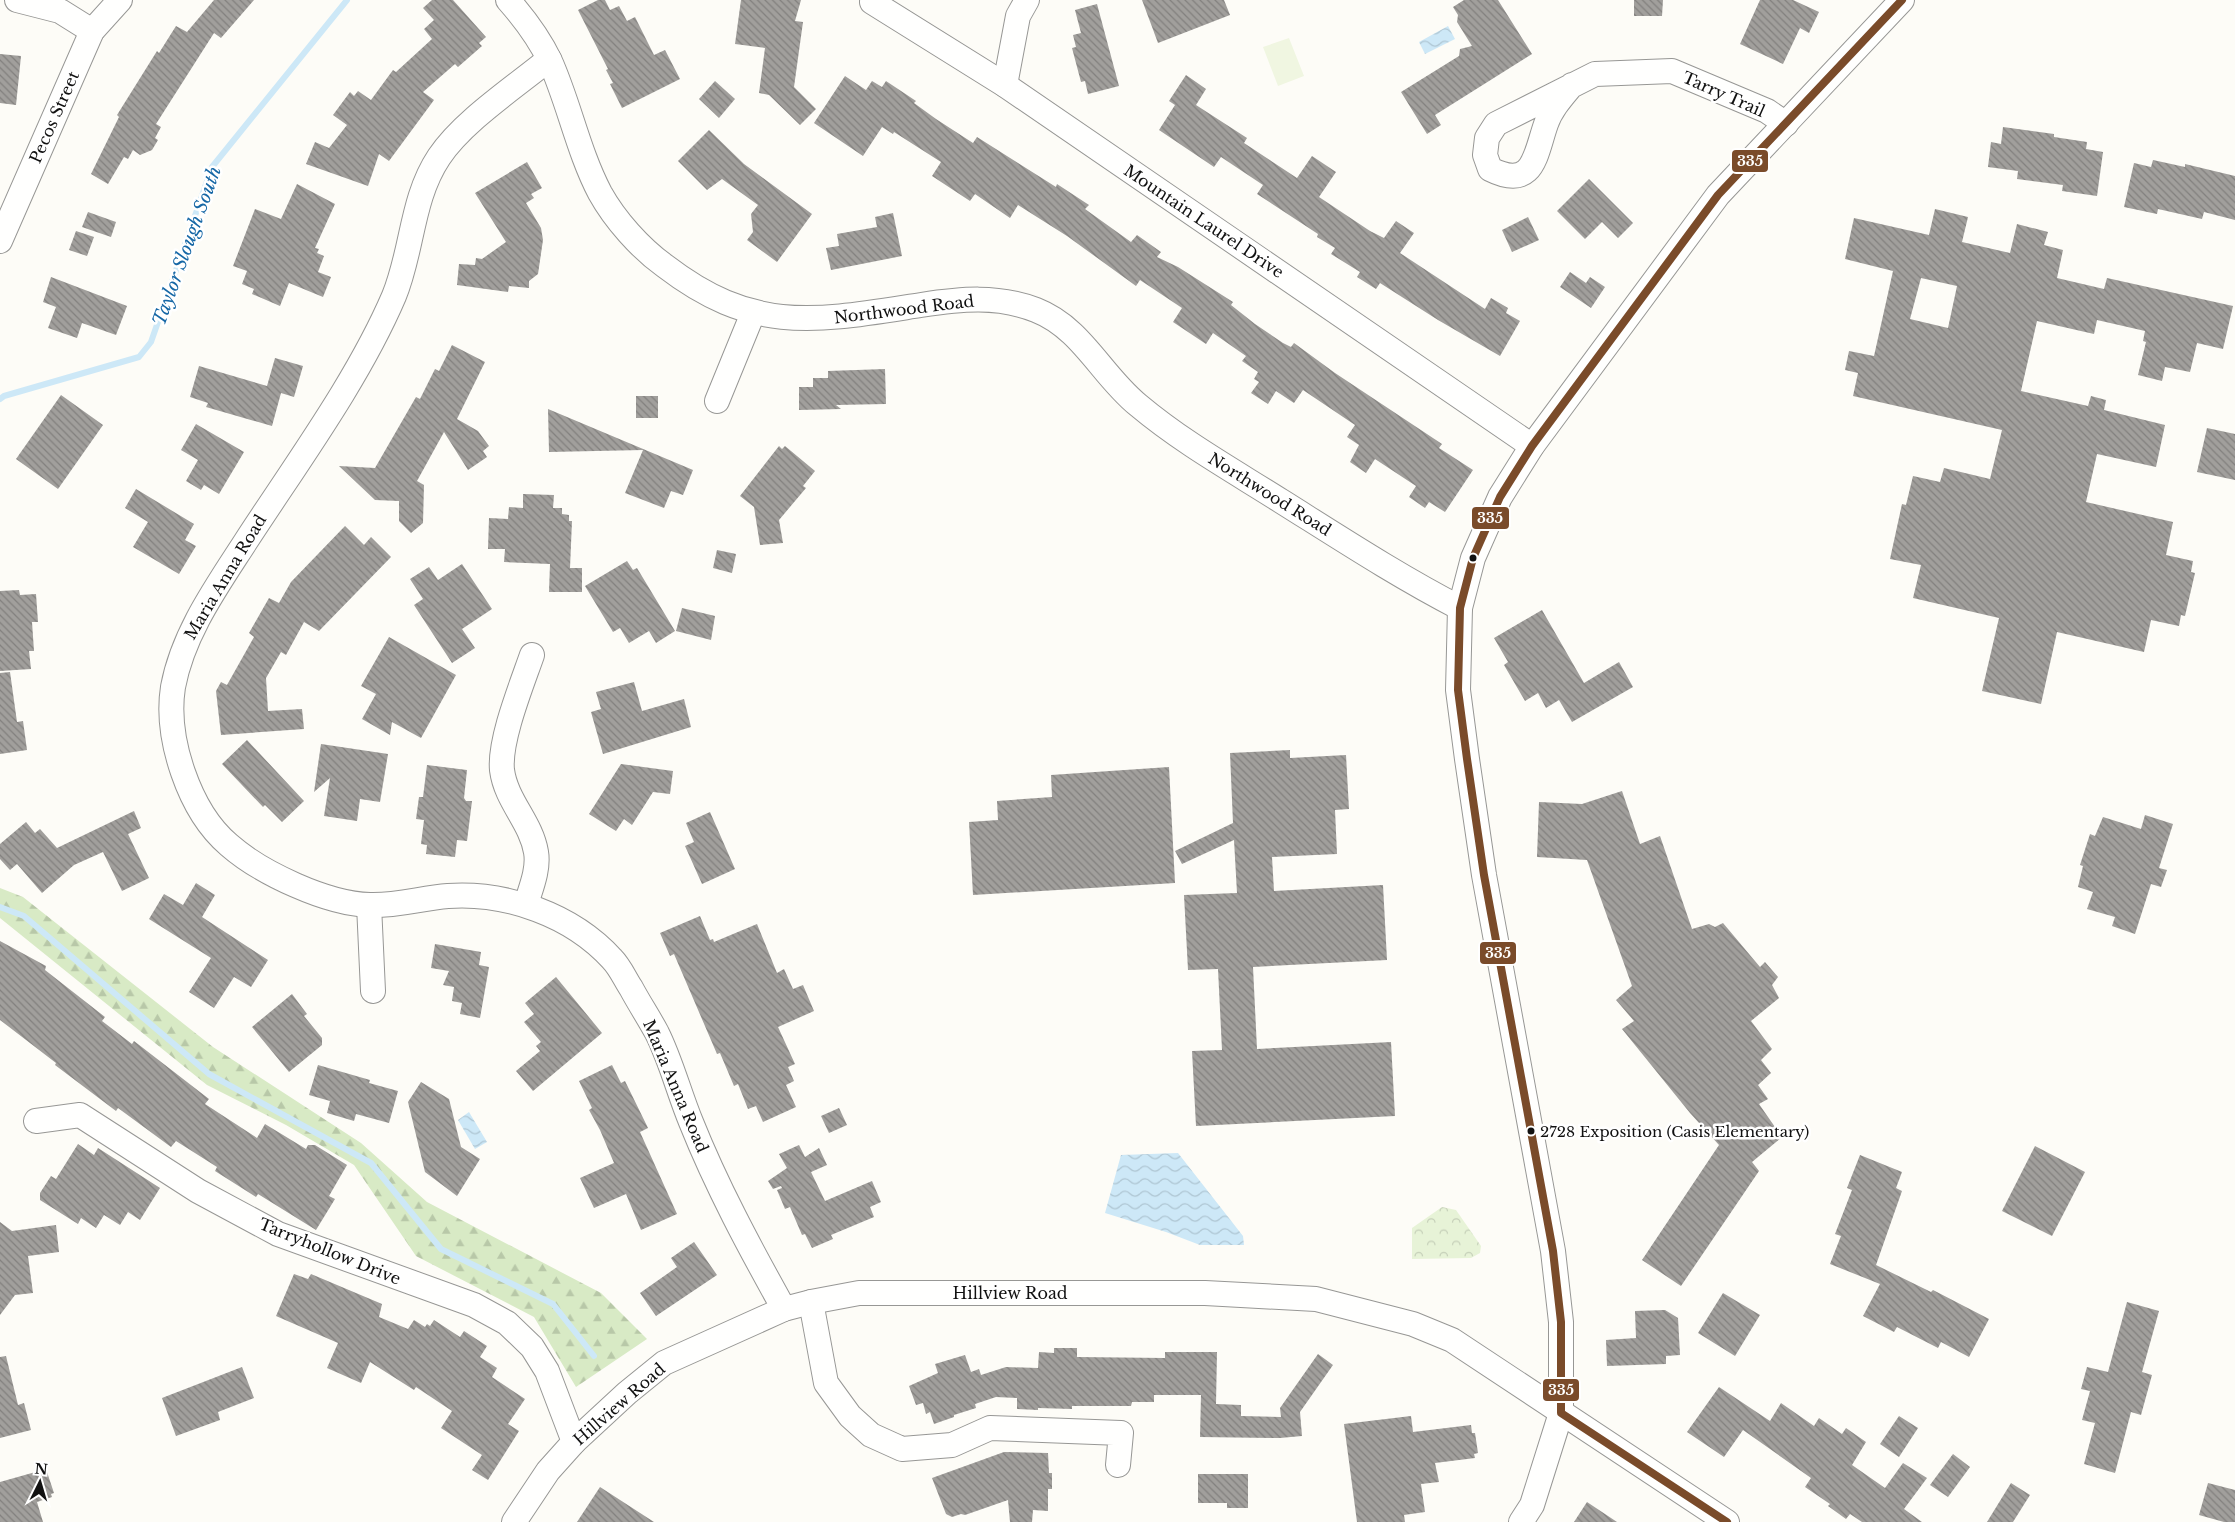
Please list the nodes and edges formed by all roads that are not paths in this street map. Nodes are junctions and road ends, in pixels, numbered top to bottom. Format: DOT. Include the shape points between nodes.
graph roads {
  1 [pos="17,0"];
  2 [pos="120,0"];
  3 [pos="508,0"];
  4 [pos="1027,0"];
  5 [pos="1902,0"];
  6 [pos="872,2"];
  7 [pos="92,31"];
  8 [pos="549,59"];
  9 [pos="1005,85"];
  10 [pos="1572,85"];
  11 [pos="1786,124"];
  12 [pos="1487,138"];
  13 [pos="1538,154"];
  14 [pos="0,241"];
  15 [pos="753,313"];
  16 [pos="717,401"];
  17 [pos="1532,446"];
  18 [pos="1460,608"];
  19 [pos="532,655"];
  20 [pos="526,904"];
  21 [pos="369,905"];
  22 [pos="373,991"];
  23 [pos="36,1121"];
  24 [pos="811,1302"];
  25 [pos="784,1308"];
  26 [pos="1561,1413"];
  27 [pos="574,1442"];
  28 [pos="1118,1465"];
  29 [pos="514,1522"];
  30 [pos="1521,1522"];
  31 [pos="1727,1522"];
  1 -- 7 [label="street" via="60,11"];
  2 -- 7 [label="street, Pecos Street"];
  3 -- 8 [label="street, Northwood Road"];
  4 -- 9 [label="street" via="1018,16"];
  5 -- 11 [label="street"];
  6 -- 9 [label="street, Mountain Laurel Drive"];
  7 -- 14 [label="street, Pecos Street"];
  8 -- 15 [label="street, Northwood Road" via="600,193 626,229 663,265 711,296"];
  8 -- 21 [label="street, Maria Anna Road" via="467,126 440,156 419,197 396,291 379,329 211,596 183,647 172,691 174,731 182,771 200,810 228,844 275,875 319,895"];
  9 -- 17 [label="street, Mountain Laurel Drive"];
  10 -- 11 [label="street, Tarry Trail" via="1595,74 1672,71 1758,107"];
  10 -- 12 [label="street, Tarry Trail" via="1496,124"];
  10 -- 13 [label="street, Tarry Trail" via="1554,106"];
  11 -- 17 [label="street" via="1718,195"];
  12 -- 13 [label="street" via="1499,128 1511,126 1526,130 1537,140"];
  12 -- 13 [label="street, Tarry Trail" via="1484,155 1490,169 1504,176 1520,174"];
  15 -- 16 [label="street"];
  15 -- 18 [label="street, Northwood Road" via="792,319 834,318 962,299 1002,300 1038,311 1074,334 1135,403 1183,439 1410,582"];
  17 -- 18 [label="street" via="1500,496 1472,558"];
  18 -- 26 [label="street" via="1458,690 1467,759 1484,875 1553,1251 1561,1322"];
  19 -- 20 [label="street" via="506,736 502,770 511,800 536,852 535,874"];
  20 -- 21 [label="street, Maria Anna Road" via="452,896"];
  20 -- 25 [label="street, Maria Anna Road" via="576,927 614,961 658,1036 691,1123 736,1222"];
  21 -- 22 [label="street"];
  23 -- 27 [label="street, Tarryhollow Drive" via="80,1115 198,1191 278,1234 474,1306 507,1322 532,1347 547,1371"];
  24 -- 25 [label="street, Hillview Road"];
  24 -- 26 [label="street, Hillview Road" via="859,1294 1205,1294 1316,1299 1413,1324 1452,1340"];
  24 -- 28 [label="street" via="826,1383 850,1416 871,1435 902,1449 952,1445 990,1428 1121,1433"];
  25 -- 27 [label="street, Hillview Road" via="664,1363"];
  26 -- 30 [label="street" via="1532,1505"];
  26 -- 31 [label="street, Hillview Road"];
  27 -- 29 [label="street, Hillview Road" via="548,1471"];
}
